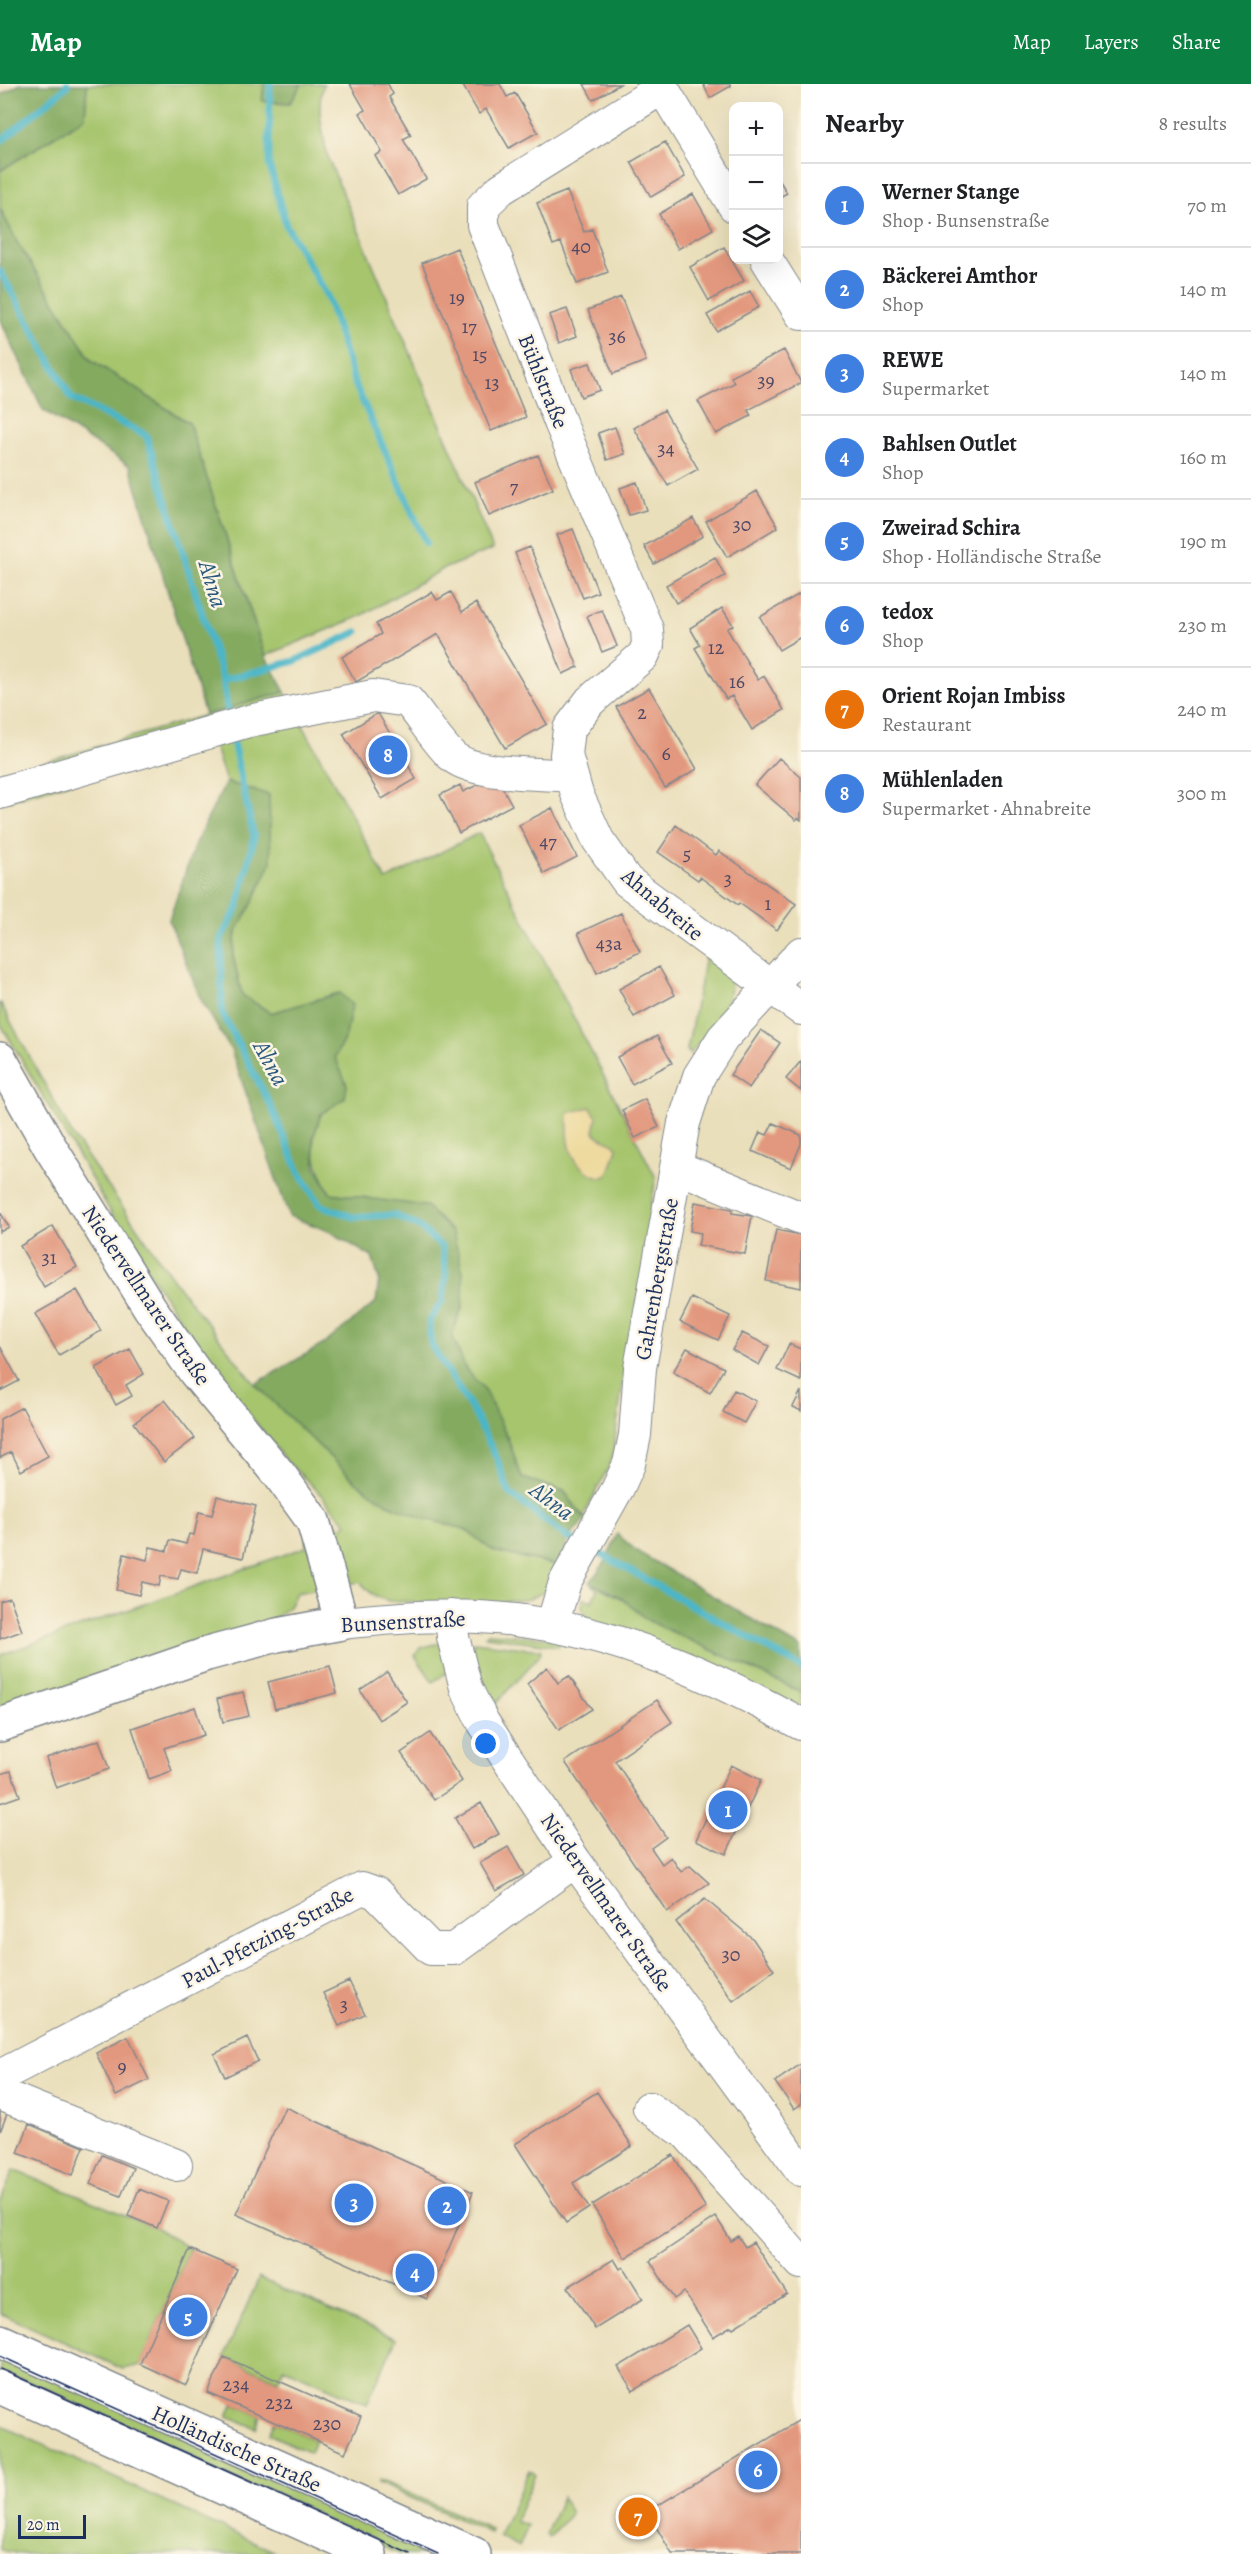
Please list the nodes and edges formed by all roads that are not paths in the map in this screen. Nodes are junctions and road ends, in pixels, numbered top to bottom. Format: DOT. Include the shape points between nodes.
graph roads {
  1 [pos="661,86"];
  2 [pos="729,198"];
  3 [pos="770,264"];
  4 [pos="801,314"];
  5 [pos="569,729"];
  6 [pos="572,776"];
  7 [pos="0,793"];
  8 [pos="801,953"];
  9 [pos="770,986"];
  10 [pos="801,1009"];
  11 [pos="0,1059"];
  12 [pos="676,1169"];
  13 [pos="801,1218"];
  14 [pos="451,1616"];
  15 [pos="342,1623"];
  16 [pos="552,1626"];
  17 [pos="801,1724"];
  18 [pos="0,1725"];
  19 [pos="575,1861"];
  20 [pos="0,2076"];
  21 [pos="0,2094"];
  22 [pos="649,2108"];
  23 [pos="176,2165"];
  24 [pos="801,2170"];
  25 [pos="801,2263"];
  26 [pos="0,2341"];
  27 [pos="0,2387"];
  28 [pos="370,2554"];
  29 [pos="474,2554"];
  1 -- 2 [label="street"];
  1 -- 5 [label="street, Bühlstraße" via="501,189 483,206 489,244 647,629 648,645 643,656 590,701"];
  3 -- 4 [label="street"];
  5 -- 6 [label="street, Ahnabreite" via="566,756"];
  6 -- 7 [label="street" via="463,764 451,755 408,701 373,696 213,730"];
  6 -- 9 [label="street, Ahnabreite" via="598,840 627,881"];
  8 -- 9 [label="street, Gahrenbergstraße"];
  9 -- 10 [label="street, Ahnabreite"];
  9 -- 12 [label="street, Gahrenbergstraße" via="723,1038 699,1076 684,1123"];
  11 -- 15 [label="main road, Niedervellmarer Straße" via="150,1308 195,1372 313,1521"];
  12 -- 13 [label="street"];
  12 -- 16 [label="street, Gahrenbergstraße" via="640,1368 629,1464 565,1582"];
  14 -- 15 [label="street, Bunsenstraße"];
  14 -- 16 [label="street, Bunsenstraße"];
  14 -- 19 [label="street, Niedervellmarer Straße" via="466,1688 483,1722"];
  15 -- 18 [label="main road, Bunsenstraße" via="207,1654"];
  16 -- 17 [label="street, Bunsenstraße" via="667,1658 735,1688"];
  19 -- 20 [label="street, Paul-Pfetzing-Straße" via="454,1949 431,1949 376,1893 362,1888"];
  19 -- 24 [label="street, Niedervellmarer Straße"];
  21 -- 23 [label="street"];
  22 -- 25 [label="street" via="686,2133"];
  26 -- 29 [label="main road, Holländische Straße"];
  27 -- 28 [label="main road, Holländische Straße"];
}
